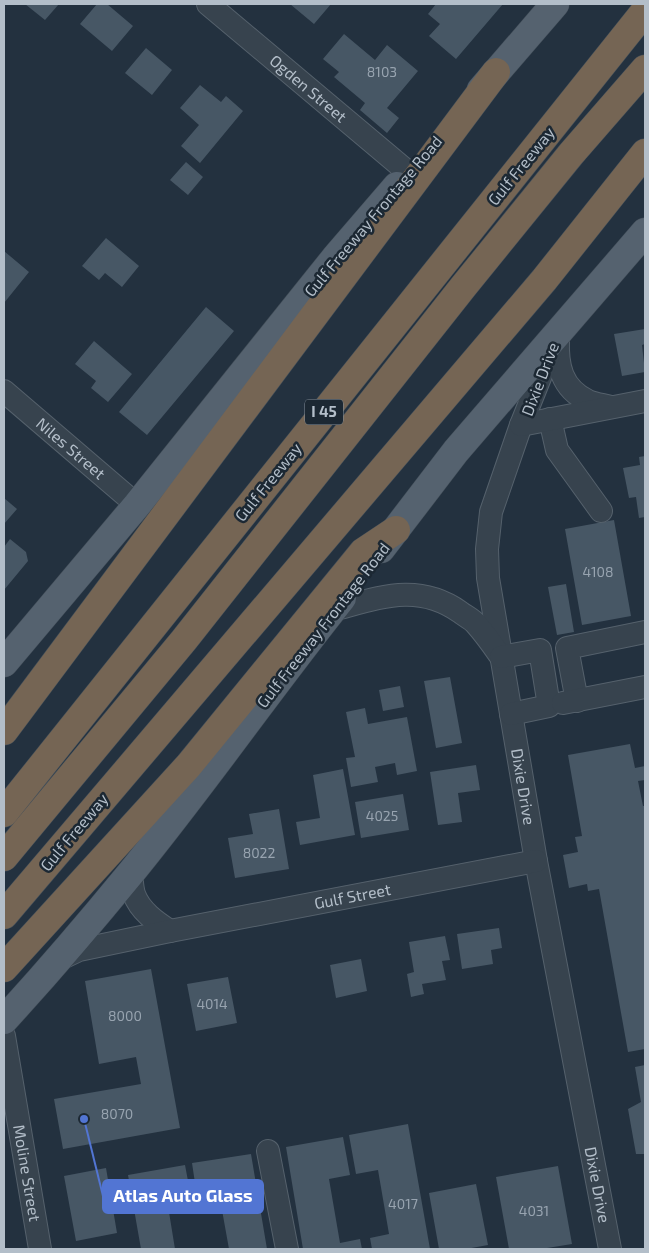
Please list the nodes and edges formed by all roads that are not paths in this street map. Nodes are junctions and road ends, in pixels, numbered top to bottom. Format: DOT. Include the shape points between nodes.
graph roads {
  1 [pos="208,4"];
  2 [pos="555,4"];
  3 [pos="645,11"];
  4 [pos="645,69"];
  5 [pos="496,72"];
  6 [pos="645,153"];
  7 [pos="409,173"];
  8 [pos="645,232"];
  9 [pos="558,332"];
  10 [pos="4,391"];
  11 [pos="645,401"];
  12 [pos="612,407"];
  13 [pos="550,419"];
  14 [pos="521,425"];
  15 [pos="137,505"];
  16 [pos="601,511"];
  17 [pos="396,530"];
  18 [pos="332,610"];
  19 [pos="645,632"];
  20 [pos="502,657"];
  21 [pos="4,663"];
  22 [pos="645,687"];
  23 [pos="577,701"];
  24 [pos="549,706"];
  25 [pos="511,714"];
  26 [pos="4,731"];
  27 [pos="4,813"];
  28 [pos="4,857"];
  29 [pos="536,861"];
  30 [pos="131,874"];
  31 [pos="4,915"];
  32 [pos="170,931"];
  33 [pos="58,960"];
  34 [pos="4,968"];
  35 [pos="4,1020"];
  36 [pos="4,1036"];
  37 [pos="9,1096"];
  38 [pos="268,1151"];
  39 [pos="40,1249"];
  40 [pos="287,1249"];
  41 [pos="610,1249"];
  1 -- 7 [label="street, Ogden Street"];
  2 -- 5 [label="main road, Gulf Freeway Frontage Road"];
  3 -- 27 [label="highway, Gulf Freeway / I 45"];
  4 -- 28 [label="highway, Gulf Freeway / I 45" via="475,272 184,640"];
  5 -- 7 [label="main road, Gulf Freeway Frontage Road"];
  5 -- 26 [label="highway"];
  6 -- 31 [label="highway, Gulf Freeway" via="544,280"];
  7 -- 15 [label="main road, Gulf Freeway Frontage Road" via="335,258"];
  8 -- 9 [label="main road, Gulf Freeway Frontage Road"];
  9 -- 12 [label="street" via="557,360 563,377 589,401"];
  9 -- 14 [label="street, Dixie Drive"];
  9 -- 17 [label="main road, Gulf Freeway Frontage Road" via="456,451"];
  10 -- 15 [label="street, Niles Street"];
  11 -- 12 [label="street"];
  12 -- 13 [label="street"];
  13 -- 14 [label="street"];
  13 -- 16 [label="street" via="557,450"];
  14 -- 20 [label="street, Dixie Drive" via="492,512 487,549 488,578"];
  15 -- 21 [label="main road, Gulf Freeway Frontage Road"];
  17 -- 18 [label="main road, Gulf Freeway Frontage Road"];
  17 -- 34 [label="highway" via="363,552 189,765"];
  18 -- 20 [label="street" via="389,596 429,597 474,622"];
  18 -- 30 [label="main road, Gulf Freeway Frontage Road"];
  19 -- 23 [label="street" via="567,648"];
  20 -- 24 [label="street" via="540,650"];
  20 -- 25 [label="street, Dixie Drive"];
  22 -- 23 [label="street"];
  23 -- 24 [label="street"];
  24 -- 25 [label="street"];
  25 -- 29 [label="street, Dixie Drive"];
  29 -- 32 [label="street, Gulf Street"];
  29 -- 41 [label="street, Dixie Drive"];
  30 -- 32 [label="street" via="134,894 141,907"];
  30 -- 33 [label="main road, Gulf Freeway Frontage Road"];
  32 -- 33 [label="street, Gulf Street" via="79,950"];
  33 -- 35 [label="main road, Gulf Freeway Frontage Road"];
  36 -- 37 [label="street, Moline Street"];
  37 -- 39 [label="street, Moline Street"];
  38 -- 40 [label="street"];
}
